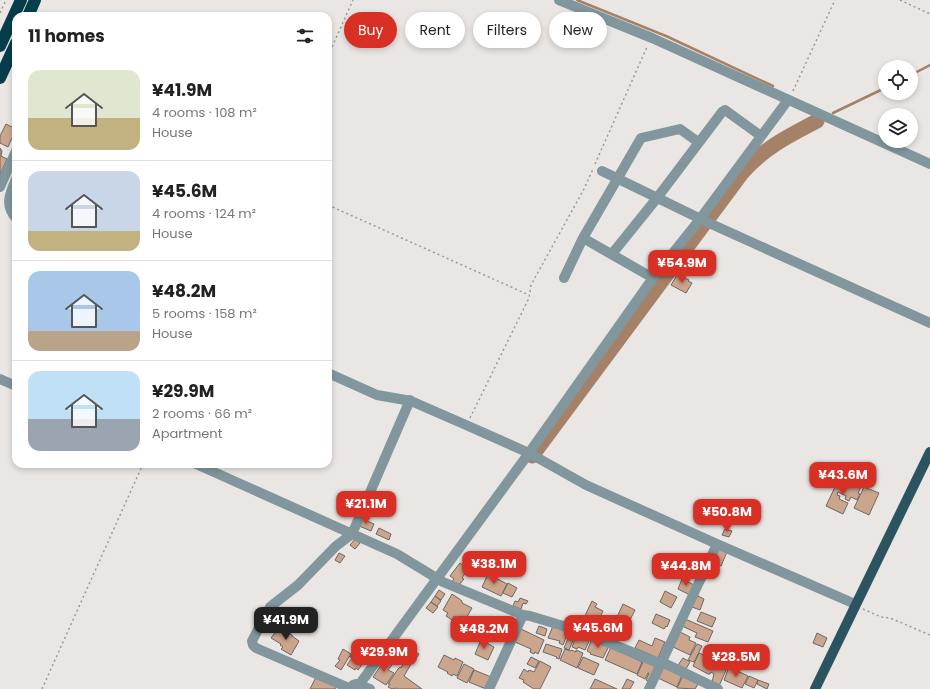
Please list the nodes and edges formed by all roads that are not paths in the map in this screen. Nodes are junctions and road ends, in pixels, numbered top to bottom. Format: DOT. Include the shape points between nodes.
graph roads {
  1 [pos="21,0"];
  2 [pos="36,0"];
  3 [pos="559,0"];
  4 [pos="16,12"];
  5 [pos="30,12"];
  6 [pos="12,20"];
  7 [pos="0,46"];
  8 [pos="12,52"];
  9 [pos="0,78"];
  10 [pos="788,100"];
  11 [pos="761,136"];
  12 [pos="698,142"];
  13 [pos="12,160"];
  14 [pos="930,164"];
  15 [pos="602,171"];
  16 [pos="617,179"];
  17 [pos="0,186"];
  18 [pos="12,188"];
  19 [pos="657,198"];
  20 [pos="0,203"];
  21 [pos="12,213"];
  22 [pos="12,214"];
  23 [pos="704,221"];
  24 [pos="583,238"];
  25 [pos="612,254"];
  26 [pos="564,278"];
  27 [pos="653,278"];
  28 [pos="930,323"];
  29 [pos="332,375"];
  30 [pos="0,379"];
  31 [pos="12,384"];
  32 [pos="410,400"];
  33 [pos="930,452"];
  34 [pos="532,454"];
  35 [pos="205,468"];
  36 [pos="352,534"];
  37 [pos="717,544"];
  38 [pos="439,580"];
  39 [pos="856,604"];
  40 [pos="523,615"];
  41 [pos="661,663"];
  42 [pos="353,687"];
  43 [pos="370,689"];
  44 [pos="489,689"];
  45 [pos="649,689"];
  46 [pos="718,689"];
  47 [pos="815,689"];
  1 -- 4 [label="highway"];
  2 -- 5 [label="highway"];
  3 -- 10 [label="street" via="652,38"];
  6 -- 7 [label="highway"];
  8 -- 9 [label="highway"];
  10 -- 11 [label="street"];
  10 -- 14 [label="street"];
  11 -- 12 [label="street" via="726,110"];
  11 -- 23 [label="street"];
  12 -- 16 [label="street" via="680,129 641,138"];
  12 -- 19 [label="street"];
  13 -- 17 [label="street"];
  15 -- 16 [label="street"];
  16 -- 19 [label="street"];
  16 -- 24 [label="street"];
  18 -- 21 [label="street" via="8,203"];
  19 -- 23 [label="street"];
  19 -- 25 [label="street"];
  20 -- 22 [label="street"];
  23 -- 27 [label="street"];
  23 -- 28 [label="street"];
  24 -- 25 [label="street"];
  24 -- 26 [label="street"];
  25 -- 27 [label="street"];
  27 -- 34 [label="street"];
  29 -- 32 [label="street" via="377,395"];
  30 -- 31 [label="street"];
  32 -- 34 [label="street"];
  32 -- 36 [label="street"];
  33 -- 39 [label="main road"];
  34 -- 37 [label="street" via="586,485"];
  34 -- 38 [label="street"];
  35 -- 36 [label="street"];
  36 -- 38 [label="street" via="396,554"];
  36 -- 42 [label="street" via="336,546 298,585 270,607 252,641 256,648"];
  37 -- 39 [label="street"];
  37 -- 41 [label="street"];
  38 -- 40 [label="street"];
  38 -- 42 [label="street"];
  39 -- 47 [label="main road"];
  40 -- 41 [label="street" via="580,631"];
  40 -- 44 [label="street"];
  41 -- 45 [label="street"];
  41 -- 46 [label="street"];
  42 -- 43 [label="street"];
}
